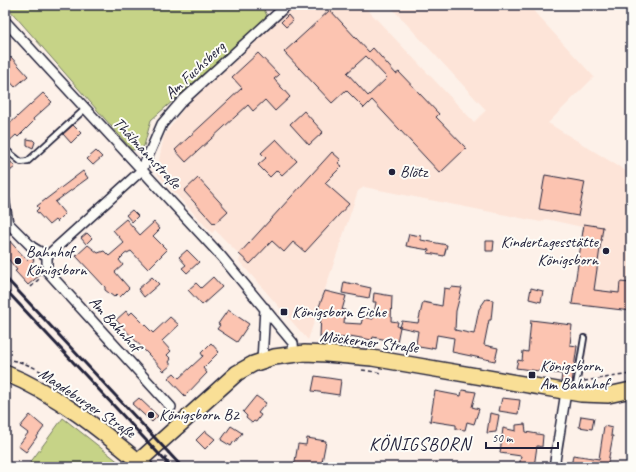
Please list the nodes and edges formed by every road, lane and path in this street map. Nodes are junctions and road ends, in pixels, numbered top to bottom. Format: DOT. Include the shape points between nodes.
graph roads {
  1 [pos="287,5"];
  2 [pos="5,21"];
  3 [pos="85,109"];
  4 [pos="5,149"];
  5 [pos="142,170"];
  6 [pos="5,191"];
  7 [pos="7,222"];
  8 [pos="47,256"];
  9 [pos="47,271"];
  10 [pos="30,287"];
  11 [pos="265,308"];
  12 [pos="584,338"];
  13 [pos="294,354"];
  14 [pos="262,361"];
  15 [pos="358,370"];
  16 [pos="5,373"];
  17 [pos="384,373"];
  18 [pos="631,374"];
  19 [pos="573,389"];
  20 [pos="631,390"];
  21 [pos="171,407"];
  22 [pos="141,464"];
  23 [pos="554,467"];
  1 -- 5 [label="street, Am Fuchsberg" via="169,116 156,136"];
  2 -- 3 [label="street, Thälmannstraße"];
  3 -- 4 [label="lane" via="28,161 21,162"];
  3 -- 5 [label="street, Thälmannstraße"];
  5 -- 8 [label="street"];
  5 -- 11 [label="street, Thälmannstraße" via="242,279"];
  6 -- 7 [label="lane"];
  7 -- 8 [label="street" via="32,247"];
  8 -- 9 [label="street"];
  9 -- 10 [label="path"];
  9 -- 21 [label="street, Am Bahnhof"];
  11 -- 13 [label="street, Thälmannstraße" via="293,343"];
  11 -- 14 [label="street"];
  12 -- 19 [label="lane"];
  13 -- 14 [label="main road, Möckerner Straße"];
  13 -- 19 [label="main road, Möckerner Straße" via="321,353 372,358"];
  14 -- 22 [label="main road, Möckerner Straße" via="237,372 225,382"];
  15 -- 17 [label="path"];
  16 -- 22 [label="main road, Magdeburger Straße" via="32,386 72,411"];
  18 -- 19 [label="path"];
  19 -- 20 [label="main road, Möckerner Straße" via="608,395"];
  19 -- 23 [label="street"];
}
